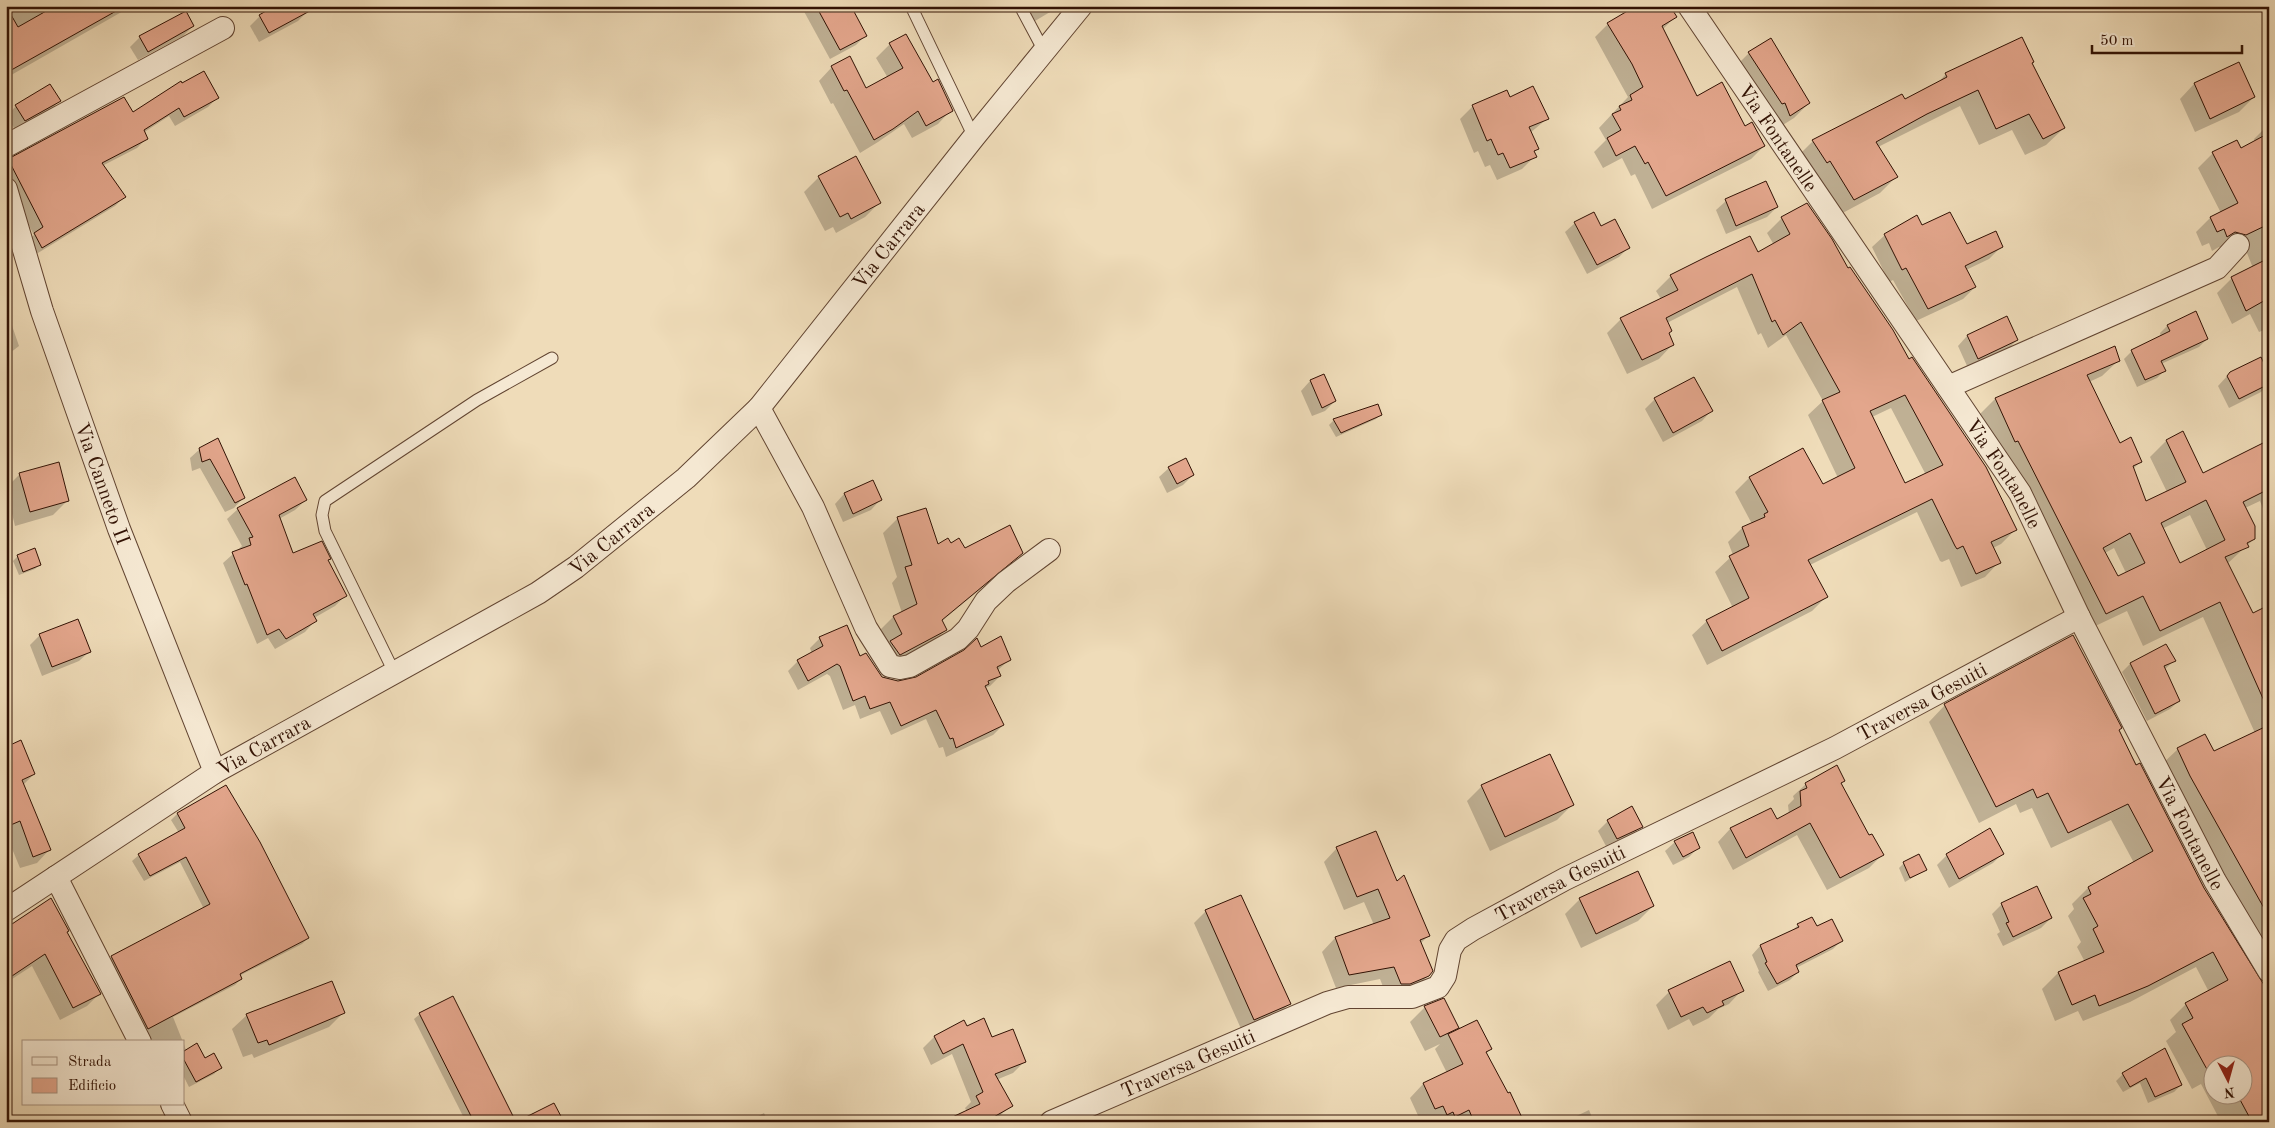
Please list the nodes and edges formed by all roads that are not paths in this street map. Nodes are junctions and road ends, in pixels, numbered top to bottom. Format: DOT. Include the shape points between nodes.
graph roads {
  1 [pos="912,6"];
  2 [pos="1020,6"];
  3 [pos="1081,6"];
  4 [pos="1689,6"];
  5 [pos="223,28"];
  6 [pos="1044,51"];
  7 [pos="974,136"];
  8 [pos="6,146"];
  9 [pos="6,189"];
  10 [pos="2238,245"];
  11 [pos="552,358"];
  12 [pos="1948,387"];
  13 [pos="759,408"];
  14 [pos="1049,550"];
  15 [pos="2079,617"];
  16 [pos="395,674"];
  17 [pos="216,772"];
  18 [pos="56,877"];
  19 [pos="6,910"];
  20 [pos="2269,971"];
  21 [pos="139,1040"];
  22 [pos="173,1106"];
  23 [pos="181,1122"];
  24 [pos="1051,1122"];
  1 -- 7 [label="lane"];
  2 -- 6 [label="lane"];
  3 -- 6 [label="street, Via Carrara"];
  4 -- 12 [label="street, Via Fontanelle"];
  5 -- 8 [label="street"];
  6 -- 7 [label="street, Via Carrara"];
  7 -- 13 [label="street, Via Carrara"];
  9 -- 17 [label="street, Via Canneto II" via="42,311 115,520"];
  10 -- 12 [label="street" via="2217,268"];
  11 -- 16 [label="lane" via="477,400 325,501 322,515 325,531"];
  12 -- 15 [label="street, Via Fontanelle" via="2020,493"];
  13 -- 14 [label="street" via="813,507 866,628 890,666 910,666 958,639 986,601"];
  13 -- 16 [label="street, Via Carrara" via="686,478 576,567 538,593"];
  15 -- 20 [label="street, Via Fontanelle" via="2215,881"];
  15 -- 24 [label="street, Traversa Gesuiti" via="1835,748 1565,879 1473,929 1456,940 1438,987 1412,997 1348,997 1327,1003"];
  16 -- 17 [label="street, Via Carrara"];
  17 -- 18 [label="street, Via Carrara"];
  18 -- 19 [label="street, Via Carrara"];
  18 -- 21 [label="street"];
  22 -- 23 [label="street"];
}
